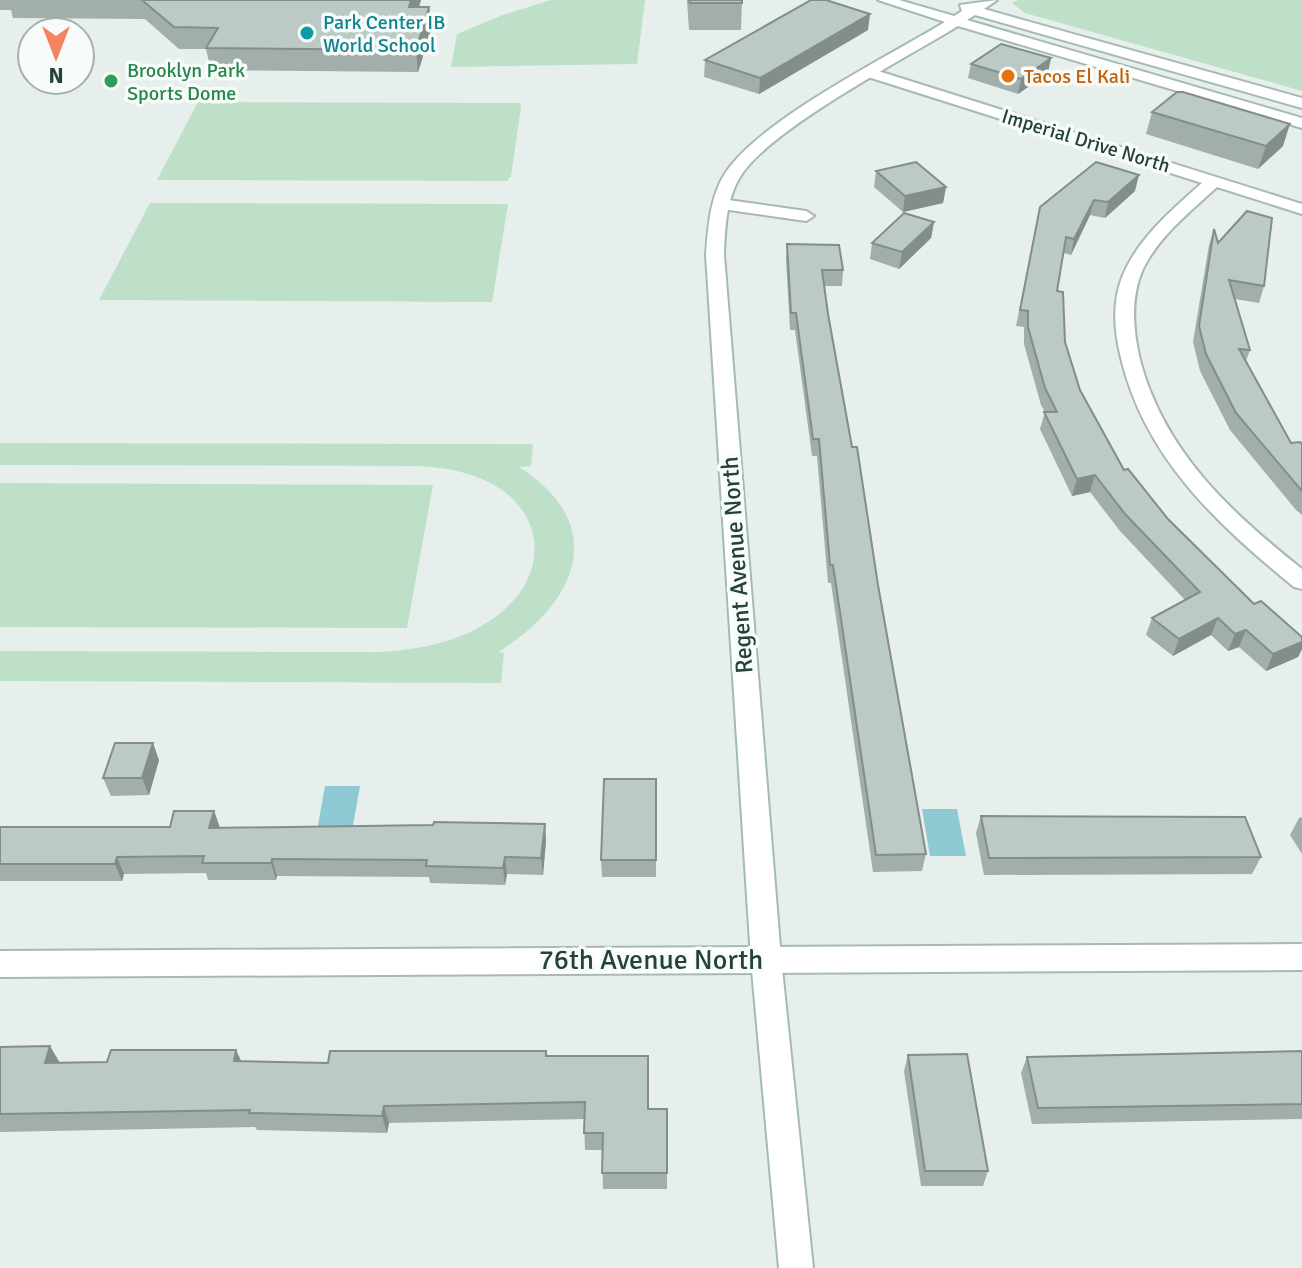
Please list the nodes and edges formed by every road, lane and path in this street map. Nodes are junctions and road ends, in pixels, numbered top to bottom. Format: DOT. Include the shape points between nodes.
graph roads {
  1 [pos="885,0"];
  2 [pos="940,0"];
  3 [pos="990,0"];
  4 [pos="962,16"];
  5 [pos="870,73"];
  6 [pos="1302,103"];
  7 [pos="1302,123"];
  8 [pos="1214,181"];
  9 [pos="721,204"];
  10 [pos="1302,209"];
  11 [pos="806,216"];
  12 [pos="1302,581"];
  13 [pos="1302,957"];
  14 [pos="766,959"];
  15 [pos="0,964"];
  16 [pos="796,1268"];
  1 -- 4 [label="street"];
  2 -- 4 [label="street"];
  3 -- 4 [label="street, Regent Avenue North"];
  4 -- 5 [label="street, Regent Avenue North"];
  4 -- 6 [label="street"];
  4 -- 7 [label="street"];
  5 -- 8 [label="street, Imperial Drive North"];
  5 -- 9 [label="street, Regent Avenue North" via="752,151 733,174"];
  8 -- 10 [label="street, Imperial Drive North"];
  8 -- 12 [label="street" via="1157,236 1136,267 1123,309 1129,356 1143,407 1172,456 1214,504"];
  9 -- 11 [label="street"];
  9 -- 14 [label="street, Regent Avenue North" via="715,255"];
  13 -- 14 [label="street, 76th Avenue North"];
  14 -- 15 [label="street, 76th Avenue North"];
  14 -- 16 [label="street, Regent Avenue North"];
}
